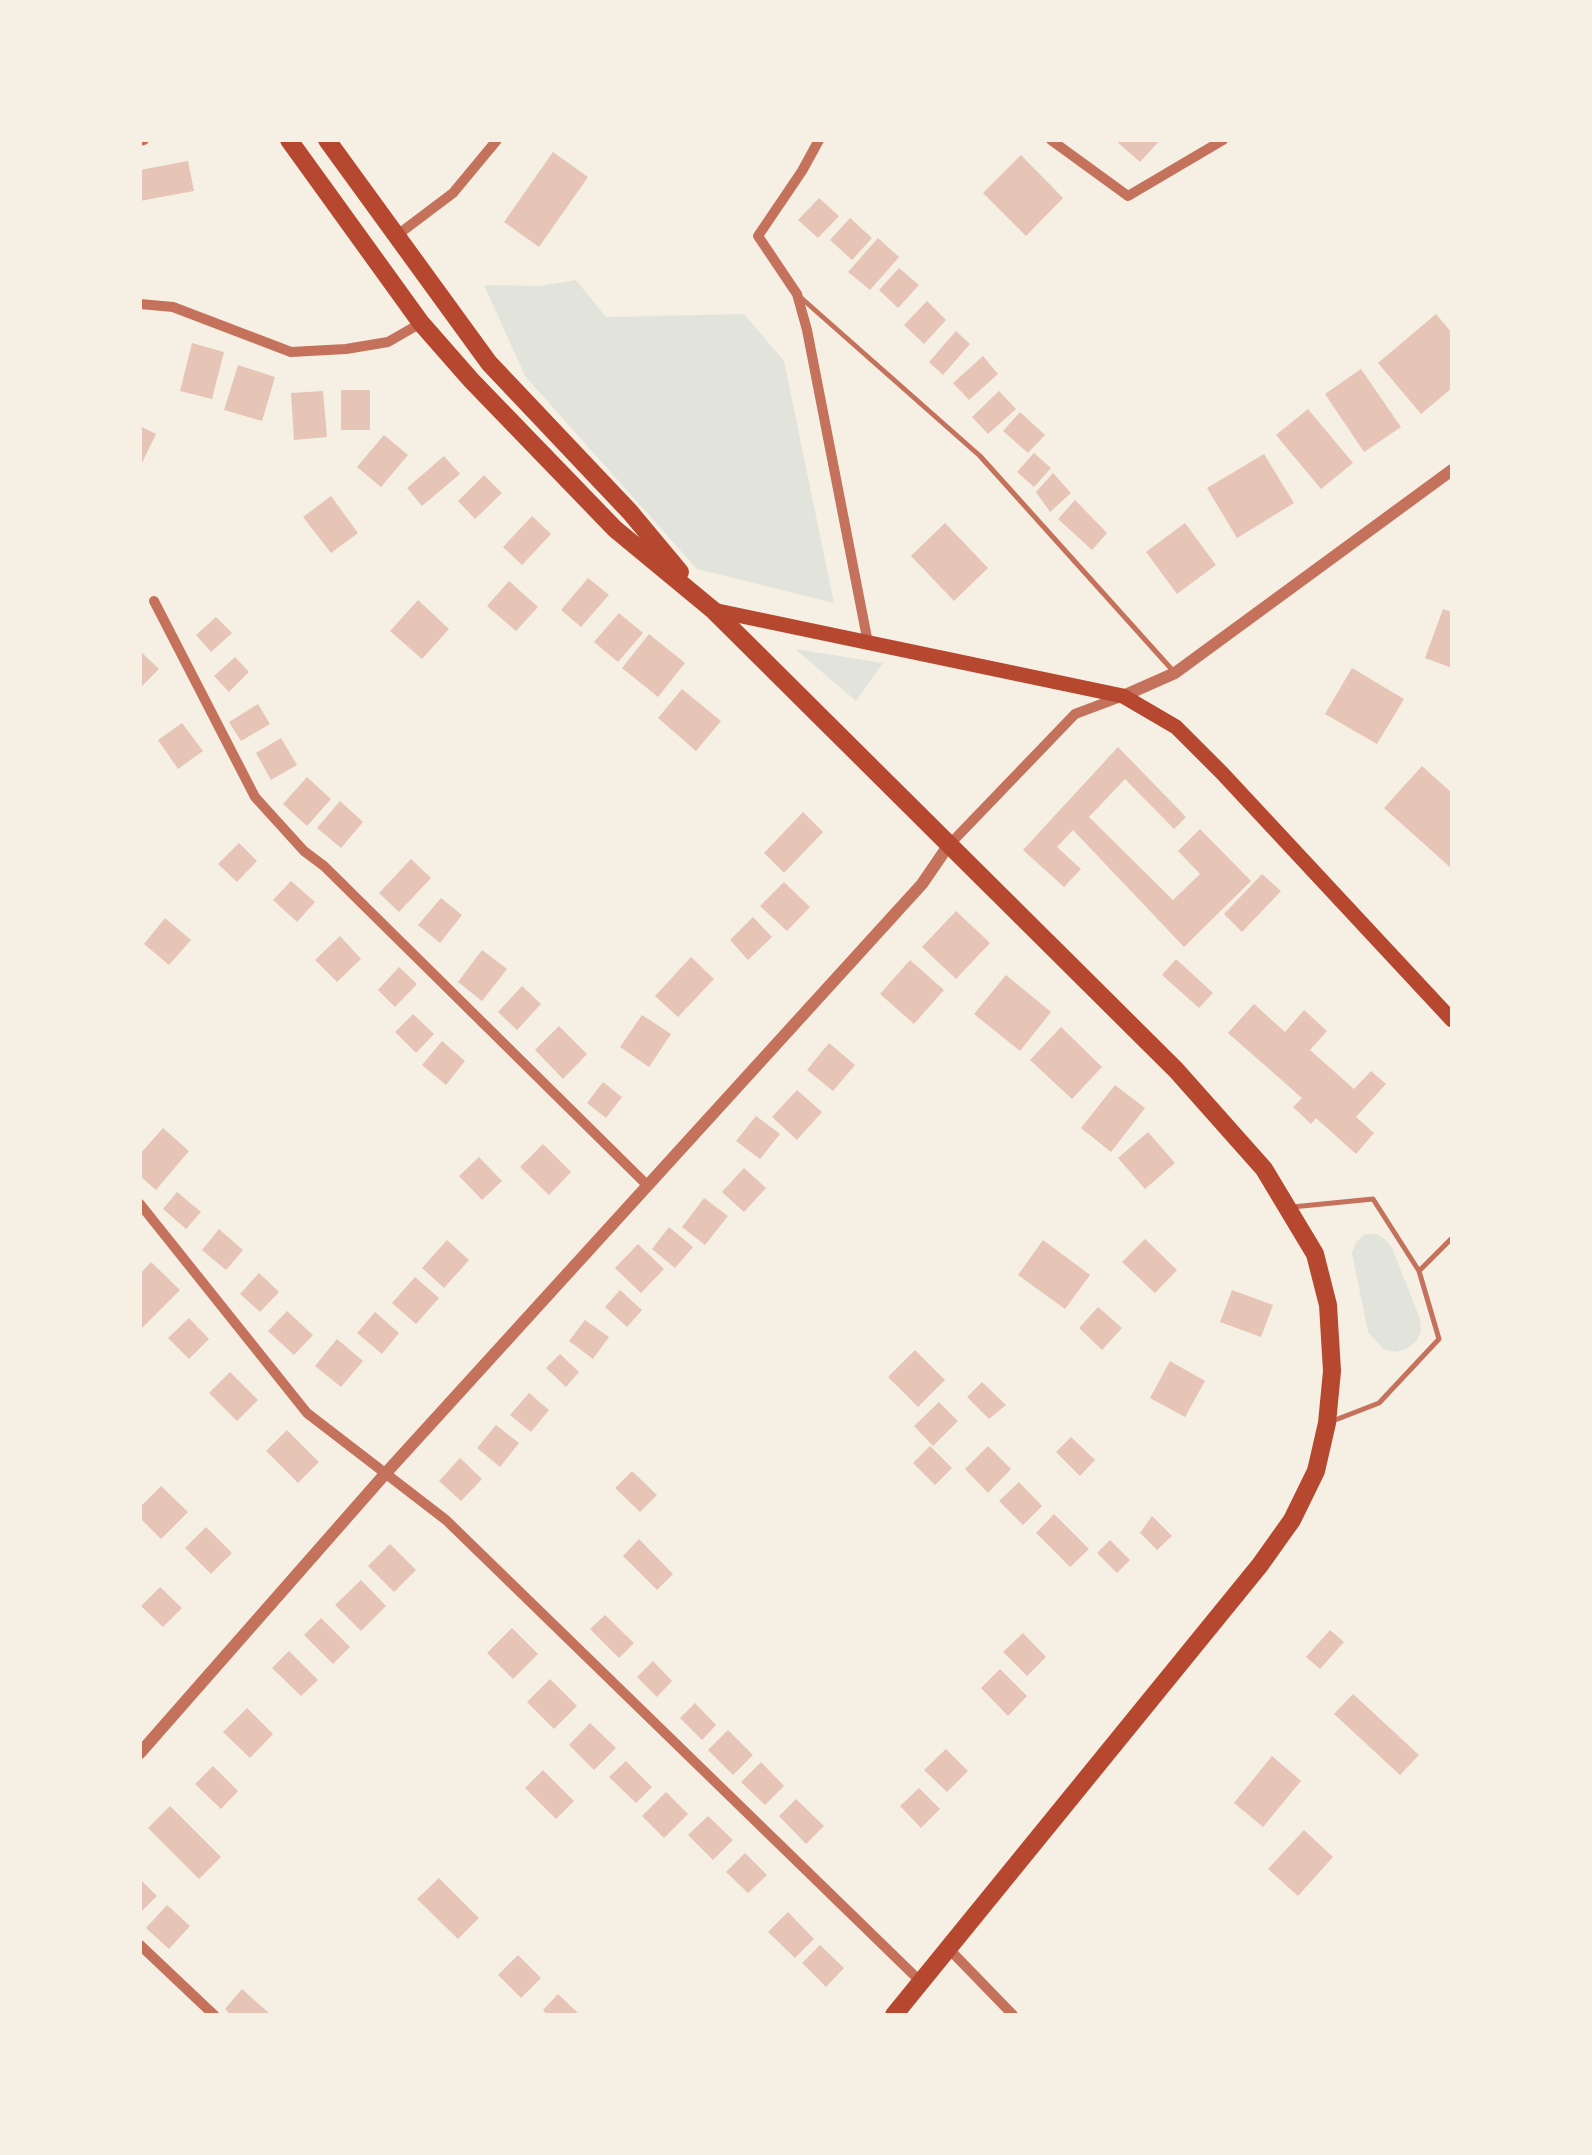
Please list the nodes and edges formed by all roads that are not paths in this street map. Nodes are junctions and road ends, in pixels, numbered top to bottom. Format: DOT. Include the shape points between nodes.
graph roads {
  1 [pos="288,140"];
  2 [pos="327,140"];
  3 [pos="497,140"];
  4 [pos="819,140"];
  5 [pos="1051,140"];
  6 [pos="1223,140"];
  7 [pos="396,236"];
  8 [pos="797,294"];
  9 [pos="140,304"];
  10 [pos="421,323"];
  11 [pos="1452,470"];
  12 [pos="154,601"];
  13 [pos="710,606"];
  14 [pos="868,643"];
  15 [pos="1176,673"];
  16 [pos="1123,696"];
  17 [pos="948,846"];
  18 [pos="1452,1020"];
  19 [pos="647,1185"];
  20 [pos="140,1204"];
  21 [pos="1290,1207"];
  22 [pos="1452,1238"];
  23 [pos="1419,1271"];
  24 [pos="1327,1423"];
  25 [pos="386,1474"];
  26 [pos="140,1753"];
  27 [pos="140,1945"];
  28 [pos="949,1949"];
  29 [pos="921,1982"];
  30 [pos="214,2015"];
  31 [pos="894,2015"];
  32 [pos="1012,2015"];
  1 -- 10 [label="highway"];
  2 -- 7 [label="highway"];
  3 -- 7 [label="street" via="452,194"];
  4 -- 8 [label="street" via="758,236"];
  5 -- 6 [label="street" via="1128,196"];
  7 -- 13 [label="highway" via="489,363"];
  8 -- 14 [label="street"];
  8 -- 15 [label="lane" via="980,456"];
  9 -- 10 [label="street" via="173,307 291,352 388,342"];
  10 -- 13 [label="highway" via="615,529"];
  11 -- 15 [label="street"];
  12 -- 19 [label="street" via="255,797"];
  13 -- 14 [label="main road"];
  13 -- 17 [label="highway"];
  14 -- 16 [label="main road"];
  15 -- 16 [label="street"];
  16 -- 17 [label="street" via="1074,714"];
  16 -- 18 [label="main road" via="1199,750"];
  17 -- 19 [label="street" via="922,884"];
  17 -- 21 [label="highway" via="1176,1070"];
  19 -- 25 [label="street"];
  20 -- 25 [label="street" via="307,1413"];
  21 -- 23 [label="lane" via="1373,1200"];
  21 -- 24 [label="highway" via="1315,1254 1328,1306"];
  22 -- 23 [label="lane"];
  23 -- 24 [label="lane" via="1439,1339 1379,1404"];
  24 -- 28 [label="highway" via="1316,1471 1260,1565"];
  25 -- 26 [label="street"];
  25 -- 29 [label="street" via="446,1520"];
  27 -- 30 [label="street"];
  28 -- 29 [label="highway"];
  28 -- 32 [label="street"];
  29 -- 31 [label="highway"];
}
